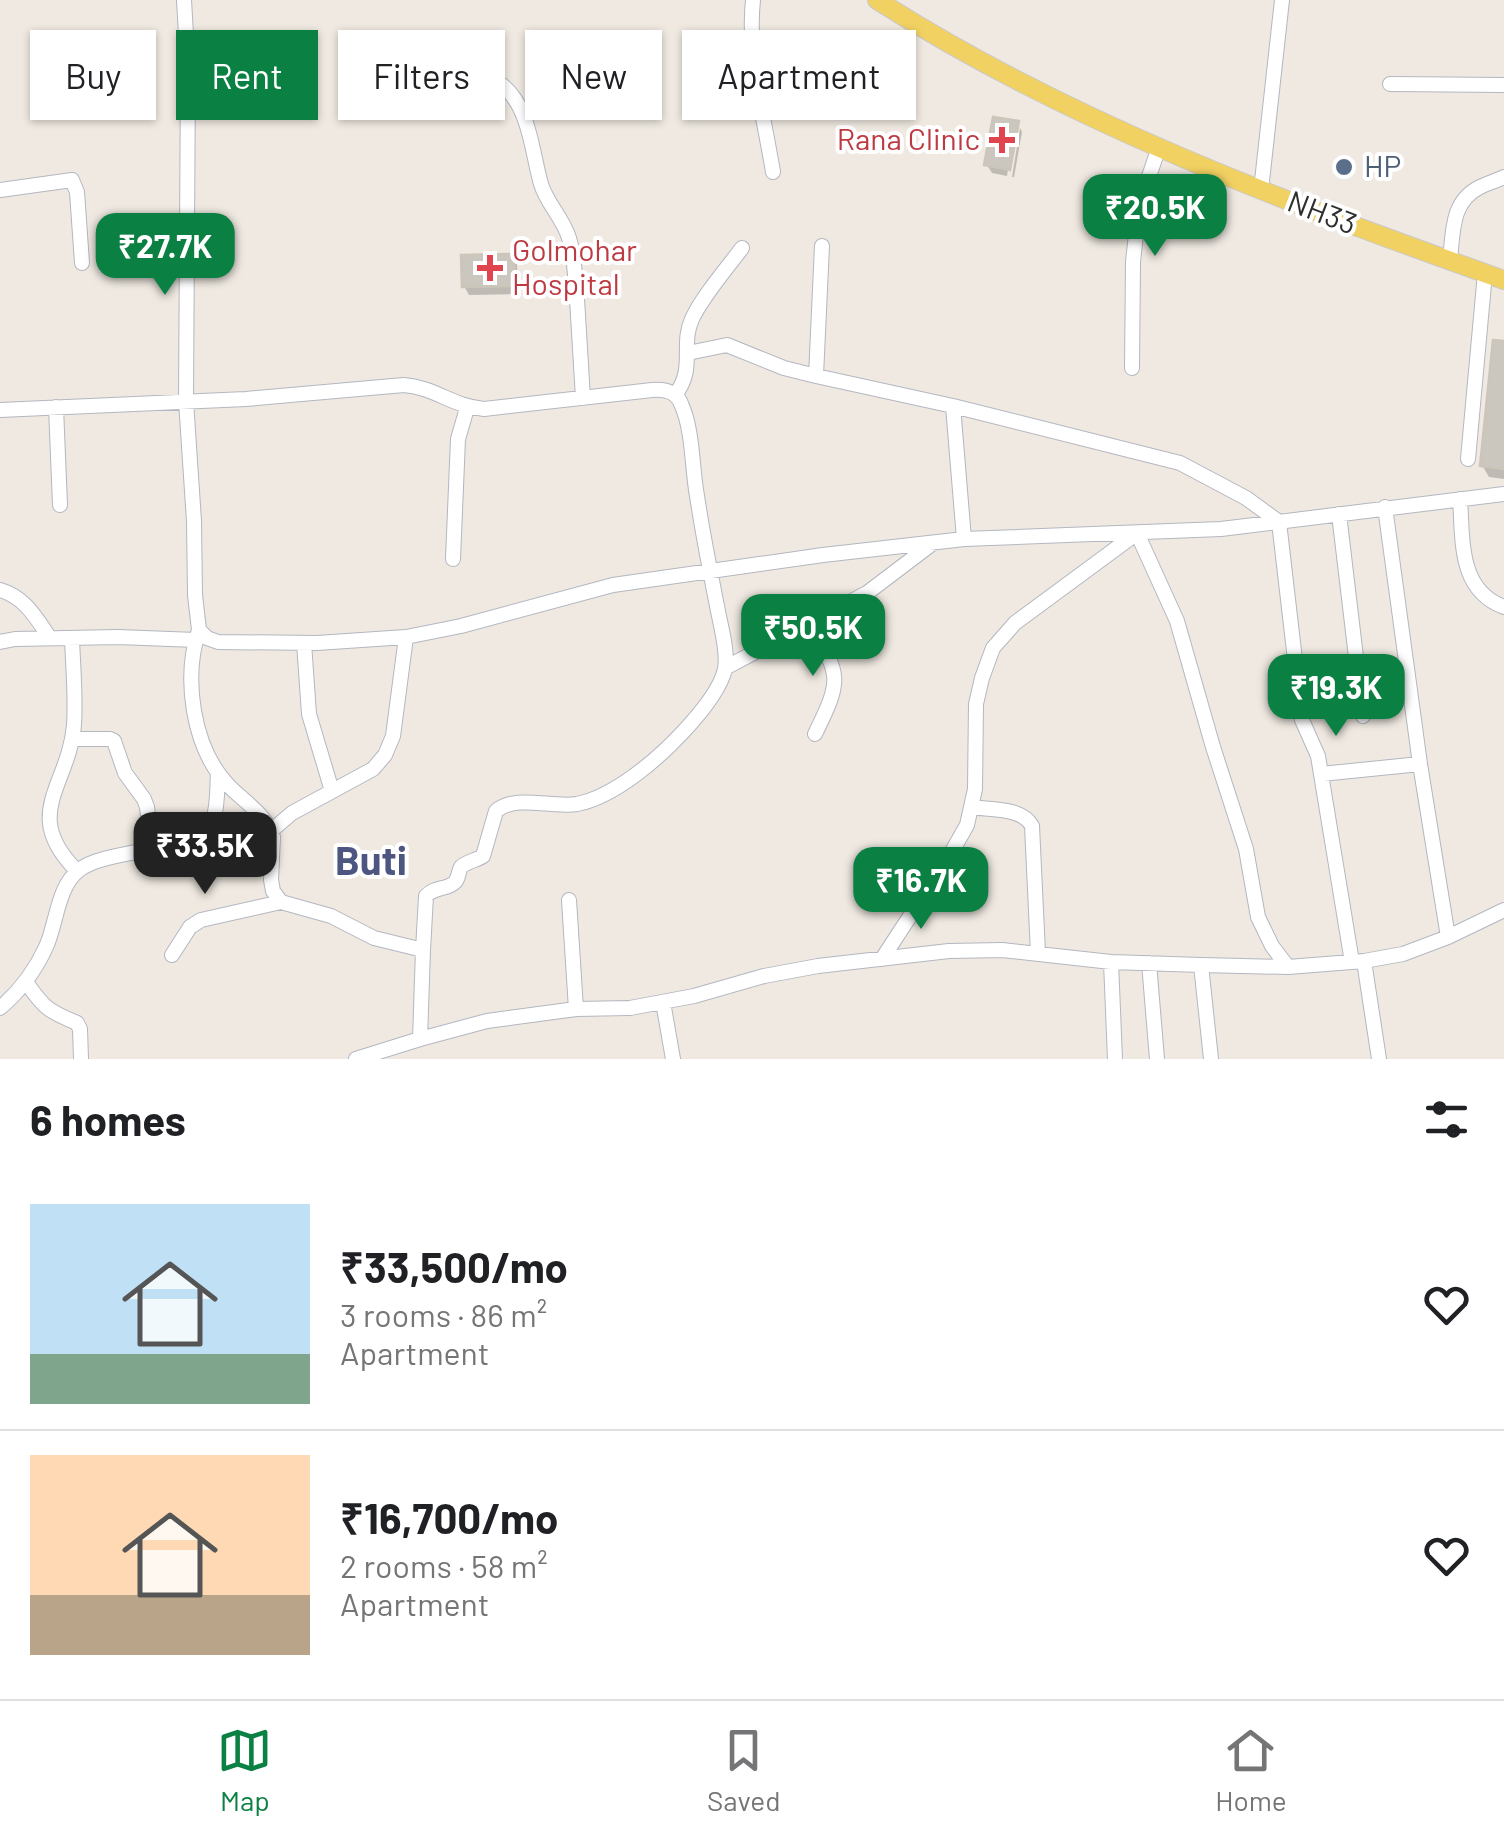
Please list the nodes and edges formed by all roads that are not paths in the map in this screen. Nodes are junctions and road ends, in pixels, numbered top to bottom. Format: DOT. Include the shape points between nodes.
graph roads {
  1 [pos="184,0"];
  2 [pos="753,0"];
  3 [pos="877,0"];
  4 [pos="1282,0"];
  5 [pos="1390,84"];
  6 [pos="1504,86"];
  7 [pos="505,88"];
  8 [pos="1159,147"];
  9 [pos="773,172"];
  10 [pos="1504,177"];
  11 [pos="0,190"];
  12 [pos="1261,190"];
  13 [pos="822,246"];
  14 [pos="742,248"];
  15 [pos="1450,261"];
  16 [pos="82,263"];
  17 [pos="1485,273"];
  18 [pos="1504,280"];
  19 [pos="688,354"];
  20 [pos="1132,368"];
  21 [pos="816,376"];
  22 [pos="676,395"];
  23 [pos="583,398"];
  24 [pos="186,401"];
  25 [pos="954,406"];
  26 [pos="56,407"];
  27 [pos="467,408"];
  28 [pos="0,410"];
  29 [pos="1468,459"];
  30 [pos="1504,494"];
  31 [pos="1460,499"];
  32 [pos="60,504"];
  33 [pos="1385,507"];
  34 [pos="1339,514"];
  35 [pos="1279,522"];
  36 [pos="1136,533"];
  37 [pos="964,540"];
  38 [pos="934,543"];
  39 [pos="453,559"];
  40 [pos="710,570"];
  41 [pos="0,590"];
  42 [pos="1504,606"];
  43 [pos="810,624"];
  44 [pos="198,635"];
  45 [pos="406,636"];
  46 [pos="50,638"];
  47 [pos="72,638"];
  48 [pos="0,642"];
  49 [pos="304,643"];
  50 [pos="725,668"];
  51 [pos="1363,716"];
  52 [pos="815,734"];
  53 [pos="72,738"];
  54 [pos="1420,764"];
  55 [pos="218,774"];
  56 [pos="1321,774"];
  57 [pos="332,792"];
  58 [pos="971,808"];
  59 [pos="271,831"];
  60 [pos="152,848"];
  61 [pos="77,871"];
  62 [pos="569,900"];
  63 [pos="281,902"];
  64 [pos="1504,910"];
  65 [pos="1448,937"];
  66 [pos="423,950"];
  67 [pos="1038,953"];
  68 [pos="172,955"];
  69 [pos="882,959"];
  70 [pos="1110,962"];
  71 [pos="1358,962"];
  72 [pos="1148,963"];
  73 [pos="1201,965"];
  74 [pos="1288,967"];
  75 [pos="26,982"];
  76 [pos="663,1002"];
  77 [pos="0,1008"];
  78 [pos="576,1009"];
  79 [pos="420,1038"];
  80 [pos="81,1059"];
  81 [pos="356,1059"];
  82 [pos="673,1059"];
  83 [pos="1115,1059"];
  84 [pos="1157,1059"];
  85 [pos="1211,1059"];
  86 [pos="1379,1059"];
  1 -- 24 [label="street"];
  2 -- 9 [label="street" via="755,61"];
  3 -- 8 [label="main road, NH33" via="976,60"];
  4 -- 12 [label="street"];
  5 -- 6 [label="street"];
  7 -- 23 [label="street" via="524,119 549,204 570,238"];
  8 -- 12 [label="main road, NH33"];
  8 -- 20 [label="street" via="1139,206"];
  10 -- 15 [label="street" via="1464,197"];
  11 -- 16 [label="street" via="72,180"];
  12 -- 15 [label="main road, NH33"];
  13 -- 21 [label="street"];
  14 -- 19 [label="street" via="691,320"];
  15 -- 17 [label="main road, NH33"];
  17 -- 18 [label="main road, NH33"];
  17 -- 29 [label="street"];
  19 -- 21 [label="street" via="727,345"];
  19 -- 22 [label="street"];
  21 -- 25 [label="street"];
  22 -- 23 [label="street" via="665,389"];
  22 -- 40 [label="street"];
  23 -- 27 [label="street"];
  24 -- 26 [label="street"];
  24 -- 27 [label="street" via="404,385"];
  24 -- 44 [label="street"];
  25 -- 35 [label="street" via="1180,463"];
  25 -- 37 [label="street"];
  26 -- 28 [label="street"];
  26 -- 32 [label="street"];
  27 -- 39 [label="street" via="458,439"];
  30 -- 31 [label="street"];
  31 -- 33 [label="street"];
  31 -- 42 [label="street" via="1470,574 1477,590"];
  33 -- 34 [label="street"];
  33 -- 54 [label="street"];
  34 -- 35 [label="street"];
  34 -- 51 [label="street"];
  35 -- 36 [label="street"];
  35 -- 56 [label="street" via="1302,720"];
  36 -- 37 [label="street"];
  36 -- 58 [label="street" via="1015,623 993,648 976,704"];
  36 -- 74 [label="street" via="1177,621 1246,849 1258,917"];
  37 -- 38 [label="street"];
  38 -- 40 [label="street"];
  38 -- 43 [label="street" via="867,593"];
  40 -- 45 [label="street" via="613,585"];
  40 -- 50 [label="street"];
  41 -- 46 [label="street" via="27,605"];
  43 -- 50 [label="street"];
  43 -- 52 [label="street" via="836,685"];
  44 -- 47 [label="street"];
  44 -- 49 [label="street" via="218,642"];
  44 -- 55 [label="street" via="190,676 194,710"];
  45 -- 49 [label="street"];
  45 -- 57 [label="street" via="385,756"];
  46 -- 47 [label="street"];
  46 -- 48 [label="street"];
  47 -- 53 [label="street"];
  49 -- 57 [label="street" via="309,714"];
  50 -- 66 [label="street" via="684,732 608,792 579,803 511,803 496,811 483,856 464,864 452,885 426,896"];
  53 -- 60 [label="street" via="114,741 144,799"];
  53 -- 61 [label="street" via="56,783 50,830"];
  54 -- 56 [label="street"];
  54 -- 65 [label="street"];
  55 -- 59 [label="street"];
  55 -- 60 [label="street" via="208,828"];
  56 -- 71 [label="street"];
  57 -- 59 [label="street"];
  58 -- 67 [label="street" via="1018,813 1032,826"];
  58 -- 69 [label="street" via="950,856"];
  59 -- 63 [label="street" via="271,880"];
  60 -- 61 [label="street" via="107,856"];
  61 -- 75 [label="street"];
  62 -- 78 [label="street"];
  63 -- 66 [label="street"];
  63 -- 68 [label="street" via="201,920"];
  64 -- 65 [label="street"];
  65 -- 71 [label="street"];
  66 -- 79 [label="street"];
  67 -- 69 [label="street" via="950,951"];
  67 -- 70 [label="street"];
  69 -- 76 [label="street" via="764,976"];
  70 -- 72 [label="street"];
  70 -- 83 [label="street"];
  71 -- 74 [label="street"];
  71 -- 86 [label="street"];
  72 -- 73 [label="street"];
  72 -- 84 [label="street"];
  73 -- 74 [label="street"];
  73 -- 85 [label="street"];
  75 -- 77 [label="street"];
  75 -- 80 [label="street" via="46,1008 77,1022"];
  76 -- 78 [label="street"];
  76 -- 82 [label="street"];
  78 -- 79 [label="street"];
  79 -- 81 [label="street"];
}
